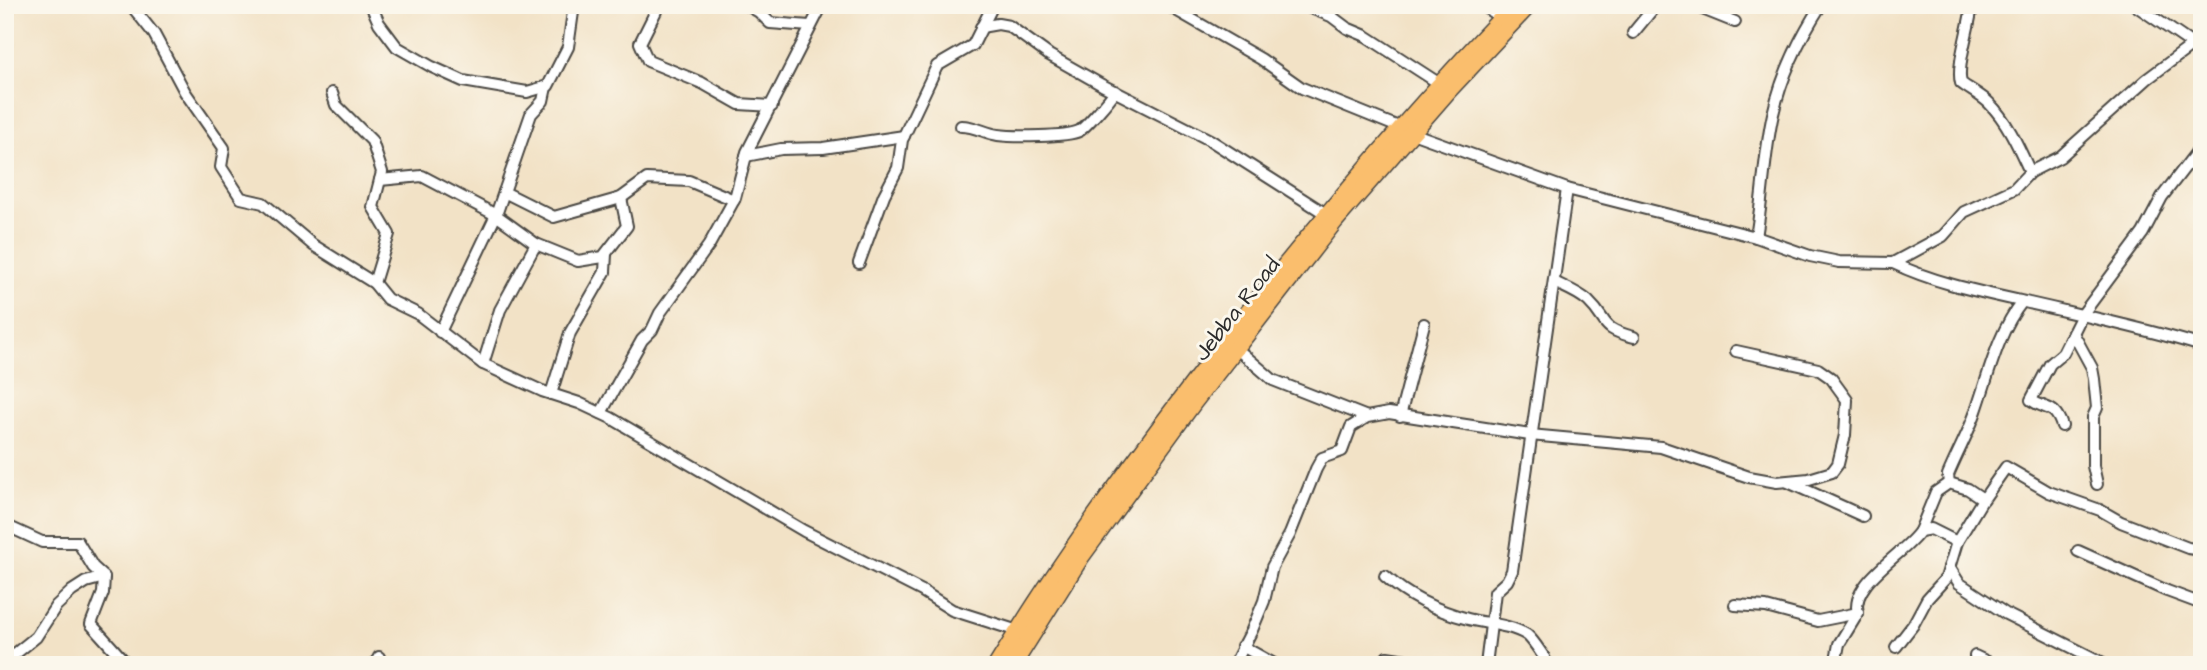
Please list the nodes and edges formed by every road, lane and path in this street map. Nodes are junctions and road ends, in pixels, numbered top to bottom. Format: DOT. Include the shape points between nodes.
graph roads {
  1 [pos="131,5"];
  2 [pos="371,5"];
  3 [pos="574,5"];
  4 [pos="659,5"];
  5 [pos="747,5"];
  6 [pos="822,5"];
  7 [pos="993,5"];
  8 [pos="1167,5"];
  9 [pos="1303,5"];
  10 [pos="1482,5"];
  11 [pos="1514,5"];
  12 [pos="1529,5"];
  13 [pos="1656,5"];
  14 [pos="1821,5"];
  15 [pos="1972,5"];
  16 [pos="2135,5"];
  17 [pos="1699,6"];
  18 [pos="1501,18"];
  19 [pos="1735,22"];
  20 [pos="810,26"];
  21 [pos="981,27"];
  22 [pos="1633,33"];
  23 [pos="2197,41"];
  24 [pos="2202,53"];
  25 [pos="1440,84"];
  26 [pos="546,86"];
  27 [pos="1115,91"];
  28 [pos="332,93"];
  29 [pos="772,106"];
  30 [pos="961,126"];
  31 [pos="1407,131"];
  32 [pos="904,136"];
  33 [pos="2202,145"];
  34 [pos="746,156"];
  35 [pos="2030,172"];
  36 [pos="380,180"];
  37 [pos="1567,189"];
  38 [pos="504,192"];
  39 [pos="621,198"];
  40 [pos="734,200"];
  41 [pos="1326,214"];
  42 [pos="496,215"];
  43 [pos="1756,237"];
  44 [pos="536,244"];
  45 [pos="606,254"];
  46 [pos="859,262"];
  47 [pos="1892,263"];
  48 [pos="1554,282"];
  49 [pos="374,283"];
  50 [pos="2022,302"];
  51 [pos="2082,315"];
  52 [pos="1424,324"];
  53 [pos="440,332"];
  54 [pos="2073,333"];
  55 [pos="1634,337"];
  56 [pos="2202,346"];
  57 [pos="1236,348"];
  58 [pos="1736,351"];
  59 [pos="483,364"];
  60 [pos="551,394"];
  61 [pos="601,413"];
  62 [pos="1400,415"];
  63 [pos="1367,417"];
  64 [pos="2062,426"];
  65 [pos="1530,435"];
  66 [pos="1786,481"];
  67 [pos="1949,483"];
  68 [pos="2097,484"];
  69 [pos="1983,500"];
  70 [pos="1863,516"];
  71 [pos="5,525"];
  72 [pos="1920,531"];
  73 [pos="1956,542"];
  74 [pos="2202,550"];
  75 [pos="2078,551"];
  76 [pos="1949,567"];
  77 [pos="1385,576"];
  78 [pos="104,577"];
  79 [pos="2202,604"];
  80 [pos="1735,605"];
  81 [pos="1858,613"];
  82 [pos="1490,623"];
  83 [pos="1018,631"];
  84 [pos="1242,646"];
  85 [pos="1896,647"];
  86 [pos="1975,656"];
  87 [pos="1387,657"];
  88 [pos="1544,657"];
  89 [pos="5,662"];
  90 [pos="1410,663"];
  91 [pos="132,665"];
  92 [pos="997,665"];
  93 [pos="1013,665"];
  94 [pos="1234,665"];
  95 [pos="1276,665"];
  96 [pos="1438,665"];
  97 [pos="1486,665"];
  98 [pos="1835,665"];
  99 [pos="1994,665"];
  100 [pos="2107,665"];
  1 -- 49 [label="street" via="224,148 221,167 241,198 263,203 313,245"];
  2 -- 26 [label="street" via="397,47 432,67 463,81 527,92"];
  3 -- 26 [label="street" via="568,47"];
  4 -- 29 [label="street" via="640,43 648,61 739,104"];
  5 -- 20 [label="street" via="770,23"];
  6 -- 20 [label="street"];
  7 -- 21 [label="street"];
  8 -- 31 [label="street" via="1302,88"];
  9 -- 25 [label="street" via="1366,36"];
  10 -- 18 [label="street"];
  11 -- 18 [label="highway"];
  12 -- 31 [label="highway, Jebba Road"];
  13 -- 22 [label="street"];
  14 -- 43 [label="street" via="1790,61 1777,98"];
  15 -- 35 [label="street" via="1959,78 2003,120"];
  16 -- 23 [label="street"];
  17 -- 19 [label="street"];
  18 -- 25 [label="highway"];
  20 -- 29 [label="street"];
  21 -- 27 [label="street" via="1009,26 1049,55"];
  21 -- 32 [label="street" via="973,45 937,66"];
  23 -- 24 [label="street"];
  23 -- 35 [label="street" via="2060,157"];
  25 -- 31 [label="highway"];
  26 -- 38 [label="street" via="543,101 531,114"];
  27 -- 30 [label="street" via="1078,131 1015,137"];
  27 -- 41 [label="street" via="1210,140"];
  28 -- 36 [label="street" via="336,105 372,141 382,172"];
  29 -- 34 [label="street"];
  31 -- 37 [label="street"];
  31 -- 41 [label="highway"];
  31 -- 57 [label="highway, Jebba Road"];
  32 -- 34 [label="street"];
  32 -- 46 [label="street" via="898,168"];
  33 -- 51 [label="street"];
  34 -- 40 [label="street"];
  35 -- 47 [label="street" via="2014,189 1964,212 1943,236"];
  36 -- 42 [label="street" via="422,176"];
  36 -- 49 [label="street" via="373,207 389,234"];
  37 -- 43 [label="street"];
  37 -- 48 [label="street"];
  38 -- 39 [label="street" via="554,217"];
  38 -- 42 [label="street"];
  39 -- 40 [label="street" via="646,179 689,181"];
  39 -- 45 [label="street" via="627,226"];
  40 -- 61 [label="street" via="709,245 642,340"];
  41 -- 83 [label="highway" via="1150,440"];
  42 -- 44 [label="street"];
  42 -- 53 [label="street"];
  43 -- 47 [label="street" via="1820,258"];
  44 -- 45 [label="street" via="578,261"];
  44 -- 59 [label="street" via="500,310"];
  45 -- 60 [label="street" via="605,272 570,333"];
  47 -- 50 [label="street" via="1934,281"];
  48 -- 55 [label="street" via="1584,299 1605,326"];
  48 -- 65 [label="street"];
  49 -- 53 [label="street" via="387,299 418,314"];
  50 -- 51 [label="street"];
  50 -- 67 [label="street" via="1998,345 1976,412 1948,475"];
  51 -- 54 [label="street"];
  51 -- 56 [label="street"];
  52 -- 62 [label="street"];
  53 -- 59 [label="street"];
  54 -- 64 [label="street" via="2031,400 2058,414"];
  54 -- 68 [label="street" via="2094,379 2093,467"];
  57 -- 63 [label="street" via="1273,380"];
  57 -- 93 [label="highway, Jebba Road" via="1081,557"];
  58 -- 66 [label="street" via="1818,369 1847,400 1845,435 1832,472"];
  59 -- 60 [label="street"];
  60 -- 61 [label="street"];
  61 -- 83 [label="street" via="951,610"];
  62 -- 63 [label="street"];
  62 -- 65 [label="street"];
  63 -- 84 [label="street" via="1351,427 1342,451 1322,458"];
  65 -- 66 [label="street" via="1661,447 1749,477"];
  65 -- 82 [label="street" via="1512,571 1495,592"];
  66 -- 70 [label="street"];
  67 -- 69 [label="street"];
  67 -- 72 [label="street" via="1936,492"];
  69 -- 73 [label="street"];
  69 -- 74 [label="street" via="2006,467 2049,492"];
  71 -- 78 [label="street" via="42,542 78,542"];
  72 -- 73 [label="street" via="1931,529"];
  72 -- 81 [label="street" via="1858,596"];
  73 -- 76 [label="street"];
  75 -- 79 [label="street"];
  76 -- 85 [label="street" via="1946,578"];
  76 -- 100 [label="street" via="1959,583 1994,607"];
  77 -- 82 [label="street" via="1432,606"];
  78 -- 89 [label="street" via="72,591 36,637"];
  78 -- 91 [label="street" via="91,624"];
  80 -- 81 [label="street" via="1766,607 1818,621"];
  81 -- 98 [label="street" via="1839,645"];
  82 -- 88 [label="street" via="1528,636"];
  82 -- 97 [label="street"];
  83 -- 92 [label="highway"];
  84 -- 94 [label="street"];
  84 -- 95 [label="street"];
  86 -- 99 [label="street"];
  87 -- 90 [label="street"];
  90 -- 96 [label="street"];
}
